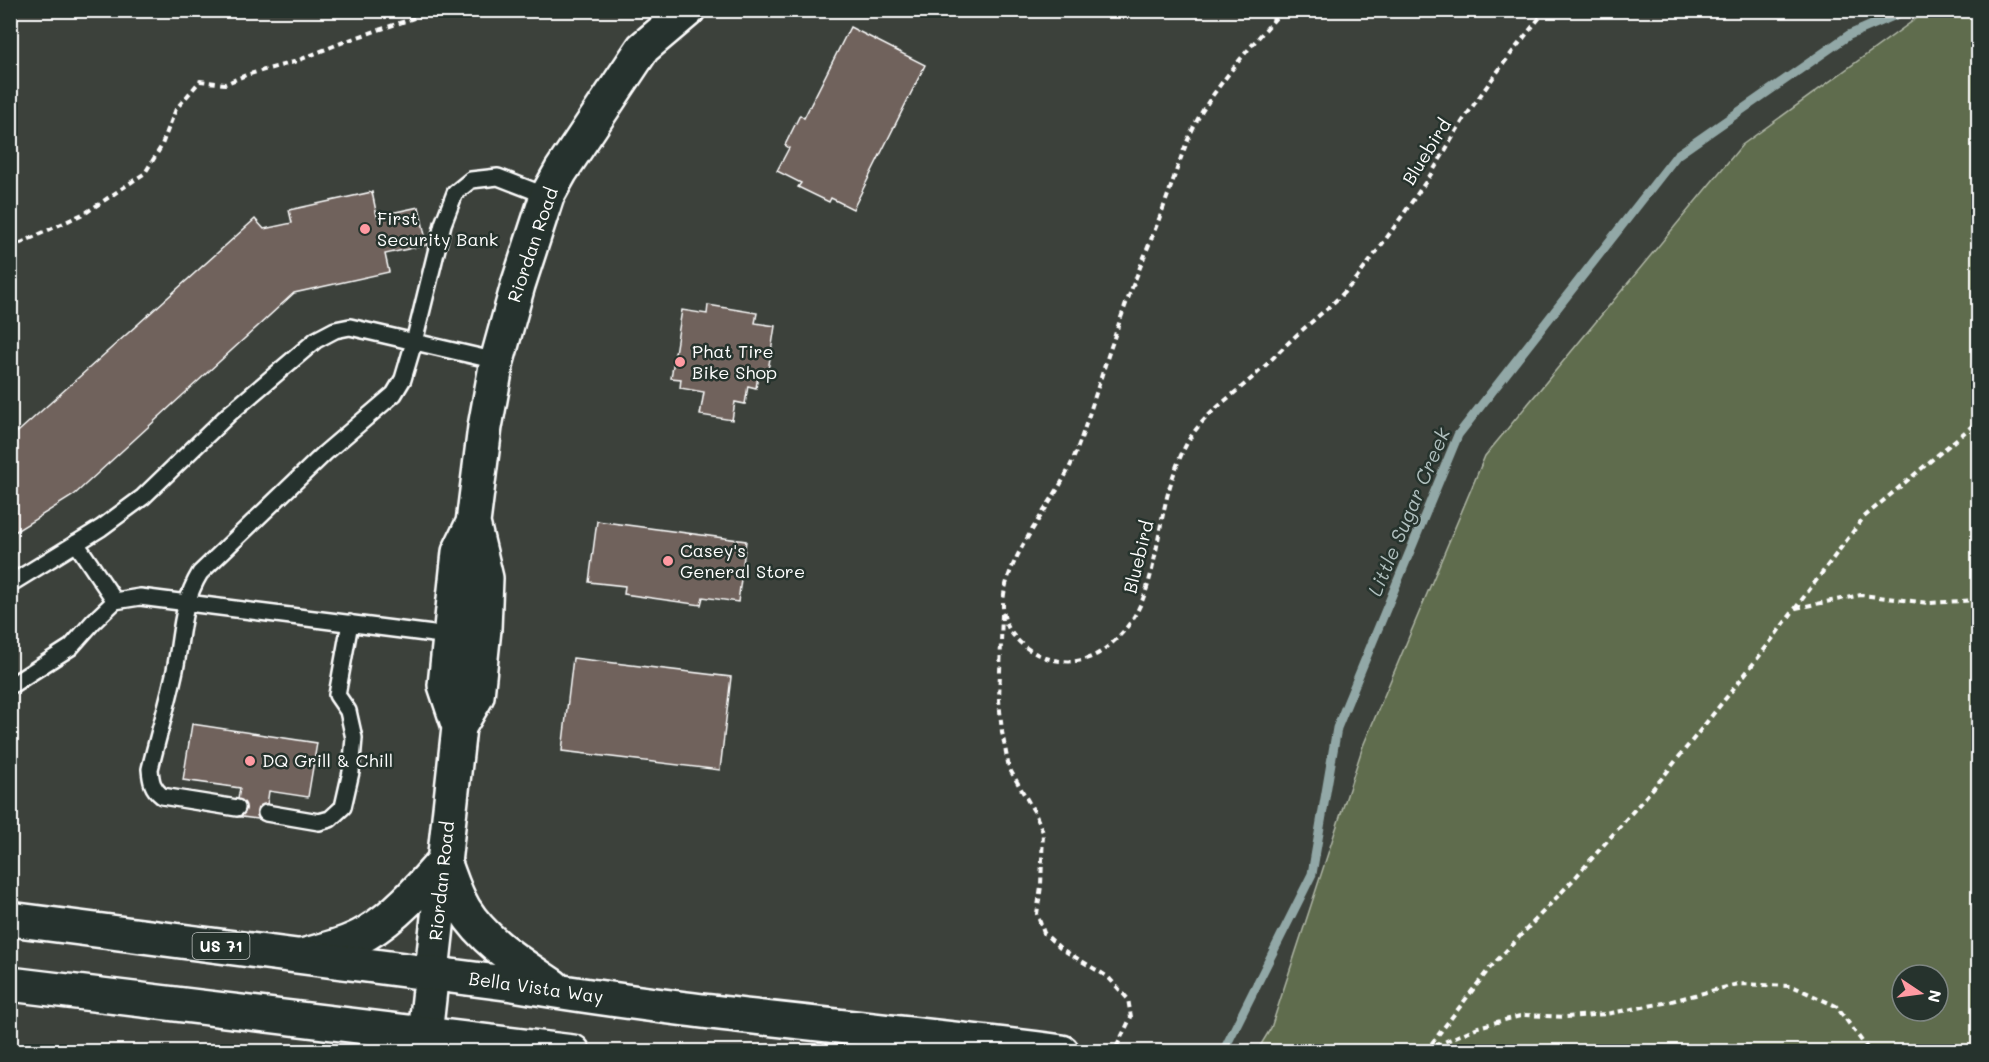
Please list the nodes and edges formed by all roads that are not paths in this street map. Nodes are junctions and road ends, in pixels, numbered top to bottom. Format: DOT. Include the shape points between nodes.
graph roads {
  1 [pos="688,10"];
  2 [pos="547,196"];
  3 [pos="414,342"];
  4 [pos="497,361"];
  5 [pos="473,523"];
  6 [pos="76,543"];
  7 [pos="10,584"];
  8 [pos="115,601"];
  9 [pos="186,603"];
  10 [pos="350,623"];
  11 [pos="449,636"];
  12 [pos="10,686"];
  13 [pos="459,727"];
  14 [pos="237,808"];
  15 [pos="266,813"];
  16 [pos="444,861"];
  17 [pos="10,919"];
  18 [pos="302,956"];
  19 [pos="432,974"];
  20 [pos="10,984"];
  21 [pos="562,992"];
  22 [pos="425,1035"];
  23 [pos="573,1052"];
  24 [pos="1062,1052"];
  1 -- 2 [label="main road, Riordan Road" via="643,48"];
  2 -- 3 [label="lane" via="498,177 471,180 454,193"];
  2 -- 4 [label="main road, Riordan Road"];
  3 -- 4 [label="lane"];
  3 -- 6 [label="lane" via="350,327 316,340 229,414 143,497"];
  3 -- 9 [label="lane" via="403,379 394,394 200,573"];
  4 -- 5 [label="main road, Riordan Road"];
  5 -- 11 [label="main road, Riordan Road" via="459,552"];
  5 -- 13 [label="main road, Riordan Road" via="486,578 484,629 477,696"];
  6 -- 7 [label="lane"];
  6 -- 8 [label="lane"];
  8 -- 9 [label="lane" via="140,597"];
  8 -- 12 [label="lane" via="71,647"];
  9 -- 10 [label="lane"];
  9 -- 14 [label="lane" via="175,670 150,768 154,789 162,796"];
  10 -- 11 [label="lane"];
  10 -- 15 [label="lane" via="337,695 348,711 354,738 343,807 330,819 319,822"];
  11 -- 13 [label="main road, Riordan Road" via="445,685"];
  13 -- 16 [label="main road, Riordan Road"];
  16 -- 18 [label="main road" via="383,923 339,946"];
  16 -- 19 [label="main road, Riordan Road"];
  16 -- 21 [label="main road" via="457,895 474,923 499,949"];
  17 -- 18 [label="main road, Bella Vista Way / US 71"];
  18 -- 19 [label="main road, Bella Vista Way / US 71"];
  19 -- 21 [label="main road, Bella Vista Way / US 71"];
  19 -- 22 [label="main road, Riordan Road"];
  20 -- 22 [label="main road"];
  21 -- 24 [label="main road, Bella Vista Way / US 71"];
  22 -- 23 [label="main road"];
}
